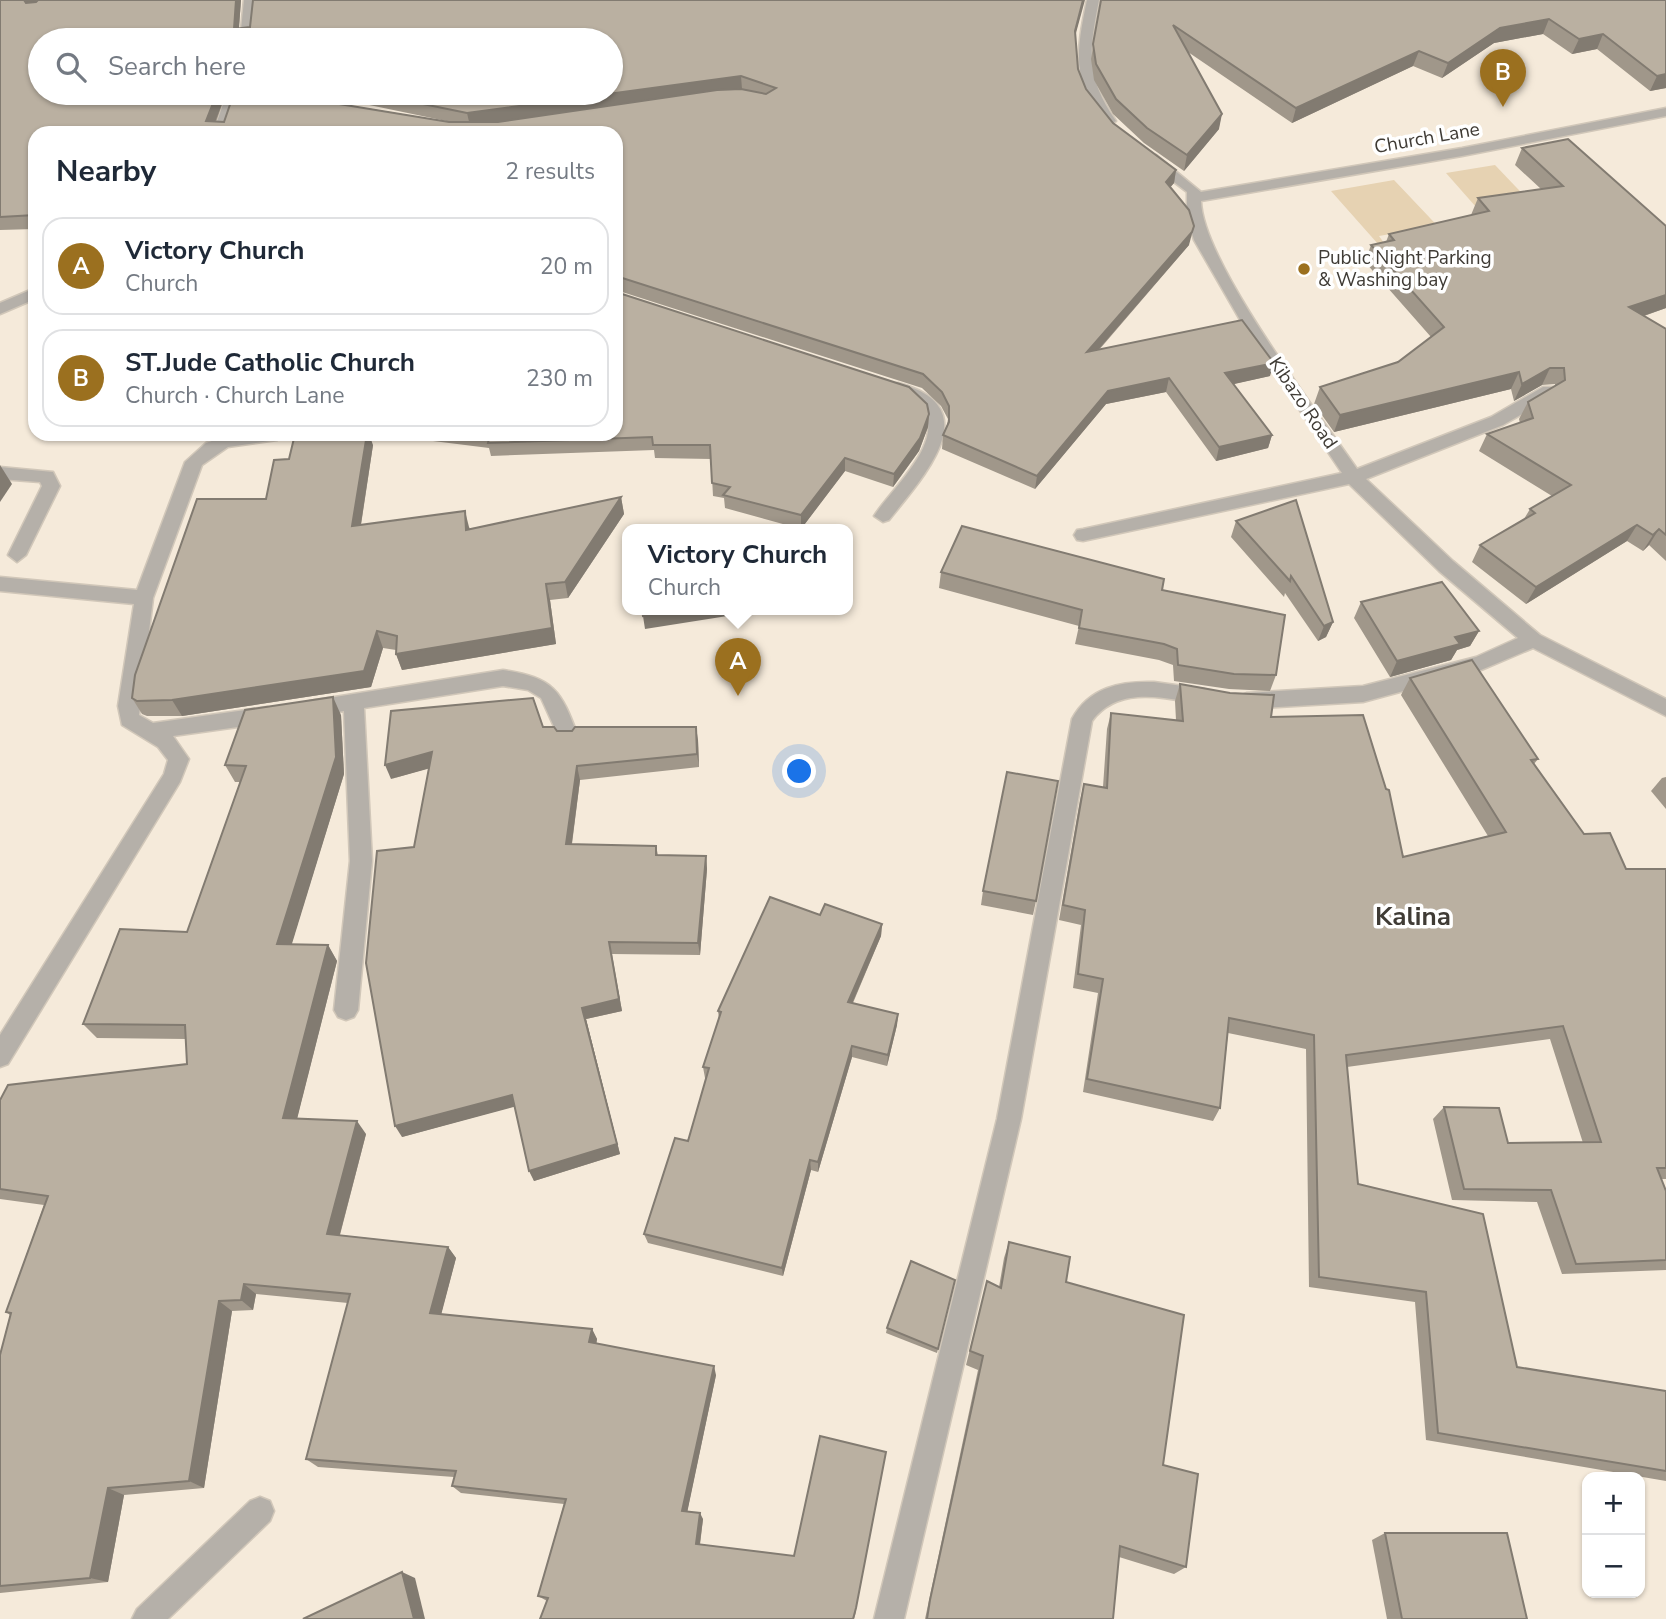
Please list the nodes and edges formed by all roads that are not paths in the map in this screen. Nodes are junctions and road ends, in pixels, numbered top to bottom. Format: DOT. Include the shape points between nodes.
graph roads {
  1 [pos="250,0"];
  2 [pos="1093,0"];
  3 [pos="247,28"];
  4 [pos="234,105"];
  5 [pos="1666,112"];
  6 [pos="224,126"];
  7 [pos="1124,136"];
  8 [pos="1142,152"];
  9 [pos="1193,198"];
  10 [pos="28,296"];
  11 [pos="0,309"];
  12 [pos="877,381"];
  13 [pos="1549,391"];
  14 [pos="222,441"];
  15 [pos="0,473"];
  16 [pos="1353,477"];
  17 [pos="883,516"];
  18 [pos="1083,535"];
  19 [pos="17,555"];
  20 [pos="0,584"];
  21 [pos="144,598"];
  22 [pos="1533,640"];
  23 [pos="354,703"];
  24 [pos="1666,708"];
  25 [pos="148,732"];
  26 [pos="568,736"];
  27 [pos="346,1010"];
  28 [pos="0,1056"];
  29 [pos="260,1511"];
  30 [pos="147,1619"];
  31 [pos="889,1619"];
  1 -- 3 [label="street"];
  2 -- 7 [label="street" via="1081,59 1086,82 1100,109"];
  4 -- 6 [label="street"];
  5 -- 9 [label="street, Church Lane"];
  8 -- 9 [label="street, Kibazo Road" via="1190,184"];
  9 -- 16 [label="street, Kibazo Road" via="1194,217 1209,252 1255,332"];
  10 -- 11 [label="street"];
  12 -- 17 [label="street" via="915,394 939,421 938,438"];
  13 -- 16 [label="street" via="1497,421"];
  14 -- 21 [label="street" via="194,462"];
  15 -- 19 [label="street" via="47,477 51,486"];
  16 -- 18 [label="street"];
  16 -- 22 [label="street, Kibazo Road" via="1446,566"];
  20 -- 21 [label="street"];
  21 -- 25 [label="street" via="128,706 129,719"];
  22 -- 24 [label="street, Kibazo Road"];
  22 -- 31 [label="street" via="1481,663 1363,694 1241,702 1147,689 1111,692 1090,705 1082,719 1009,1119"];
  23 -- 25 [label="street"];
  23 -- 26 [label="street" via="503,678 535,682 552,695"];
  23 -- 27 [label="street" via="361,861"];
  25 -- 28 [label="street" via="165,741 179,759 173,776"];
  29 -- 30 [label="street"];
}
